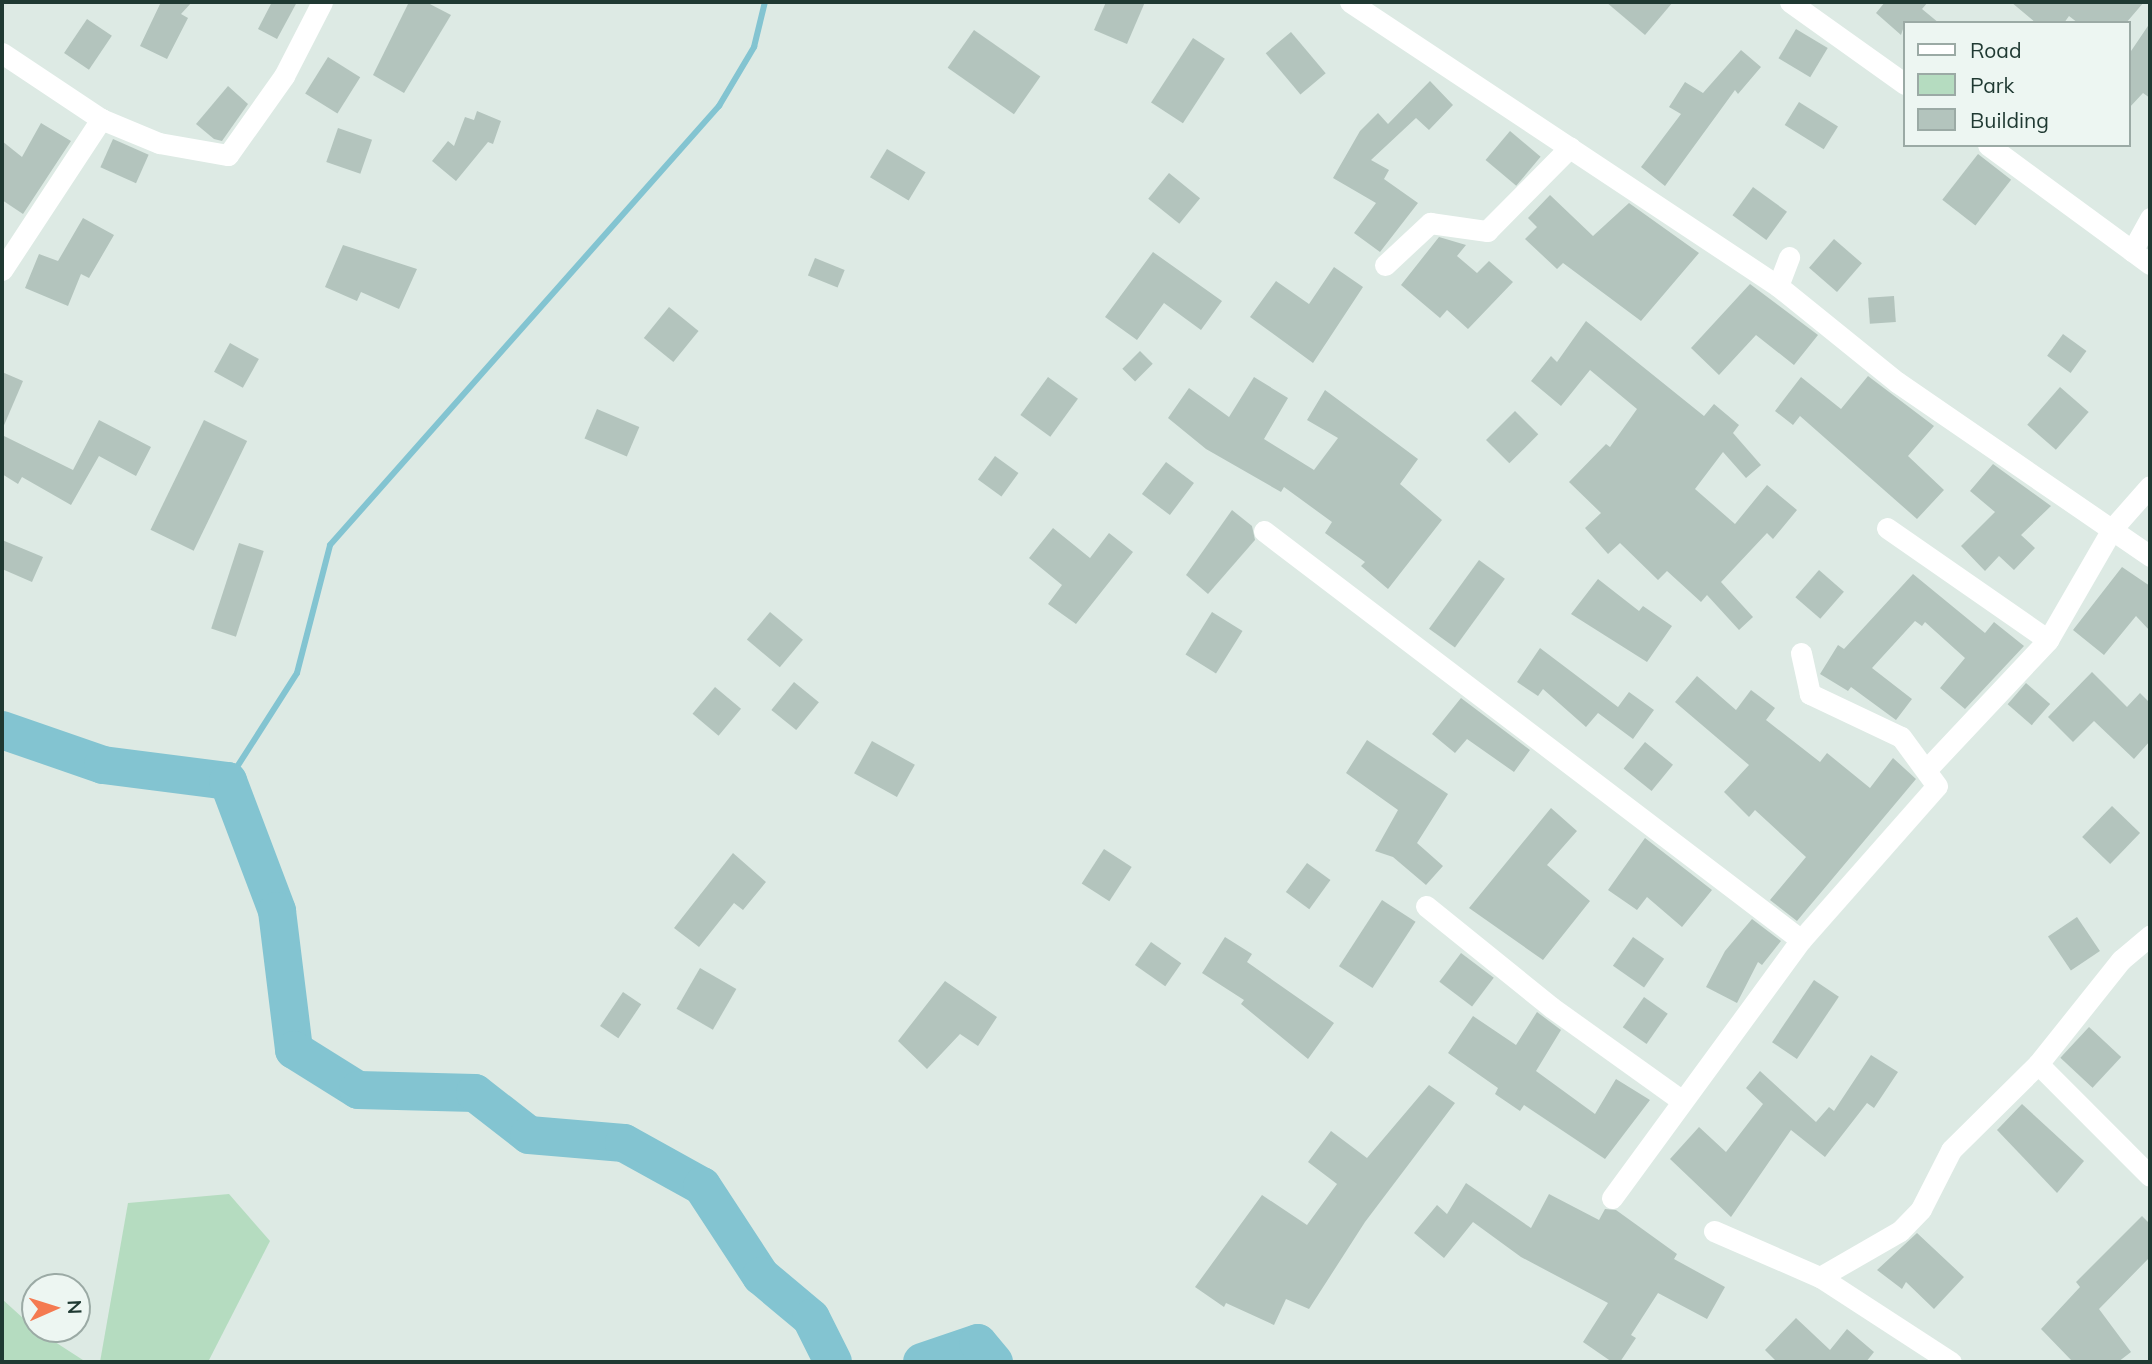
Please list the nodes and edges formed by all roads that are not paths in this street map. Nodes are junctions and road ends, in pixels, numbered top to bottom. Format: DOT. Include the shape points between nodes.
graph roads {
  1 [pos="322,2"];
  2 [pos="1350,2"];
  3 [pos="1790,2"];
  4 [pos="2,53"];
  5 [pos="1904,83"];
  6 [pos="101,119"];
  7 [pos="1570,147"];
  8 [pos="1991,147"];
  9 [pos="2150,218"];
  10 [pos="2132,251"];
  11 [pos="1789,257"];
  12 [pos="2150,264"];
  13 [pos="1385,265"];
  14 [pos="2,270"];
  15 [pos="1778,286"];
  16 [pos="2150,486"];
  17 [pos="1887,528"];
  18 [pos="2112,529"];
  19 [pos="1264,531"];
  20 [pos="2150,556"];
  21 [pos="2048,640"];
  22 [pos="1801,653"];
  23 [pos="1927,769"];
  24 [pos="1426,906"];
  25 [pos="2150,936"];
  26 [pos="1801,940"];
  27 [pos="2038,1064"];
  28 [pos="1681,1100"];
  29 [pos="2150,1176"];
  30 [pos="1612,1198"];
  31 [pos="1714,1231"];
  32 [pos="1820,1277"];
  33 [pos="1951,1362"];
  1 -- 6 [label="street" via="284,76 228,155 159,143"];
  2 -- 7 [label="street"];
  3 -- 5 [label="street"];
  4 -- 6 [label="street"];
  6 -- 14 [label="street"];
  7 -- 13 [label="street" via="1487,231 1430,223"];
  7 -- 15 [label="street"];
  8 -- 10 [label="street"];
  9 -- 10 [label="street"];
  10 -- 12 [label="street"];
  11 -- 15 [label="street"];
  15 -- 18 [label="street" via="1897,382"];
  16 -- 18 [label="street"];
  17 -- 21 [label="street"];
  18 -- 20 [label="street"];
  18 -- 21 [label="street"];
  19 -- 26 [label="street"];
  21 -- 23 [label="street"];
  22 -- 23 [label="street" via="1810,694 1901,737"];
  23 -- 26 [label="street" via="1937,786"];
  24 -- 28 [label="street" via="1550,1007"];
  25 -- 27 [label="street" via="2121,960"];
  26 -- 28 [label="street"];
  27 -- 29 [label="street"];
  27 -- 32 [label="street" via="1951,1150 1921,1209 1900,1231"];
  28 -- 30 [label="street"];
  31 -- 32 [label="street"];
  32 -- 33 [label="street"];
}
